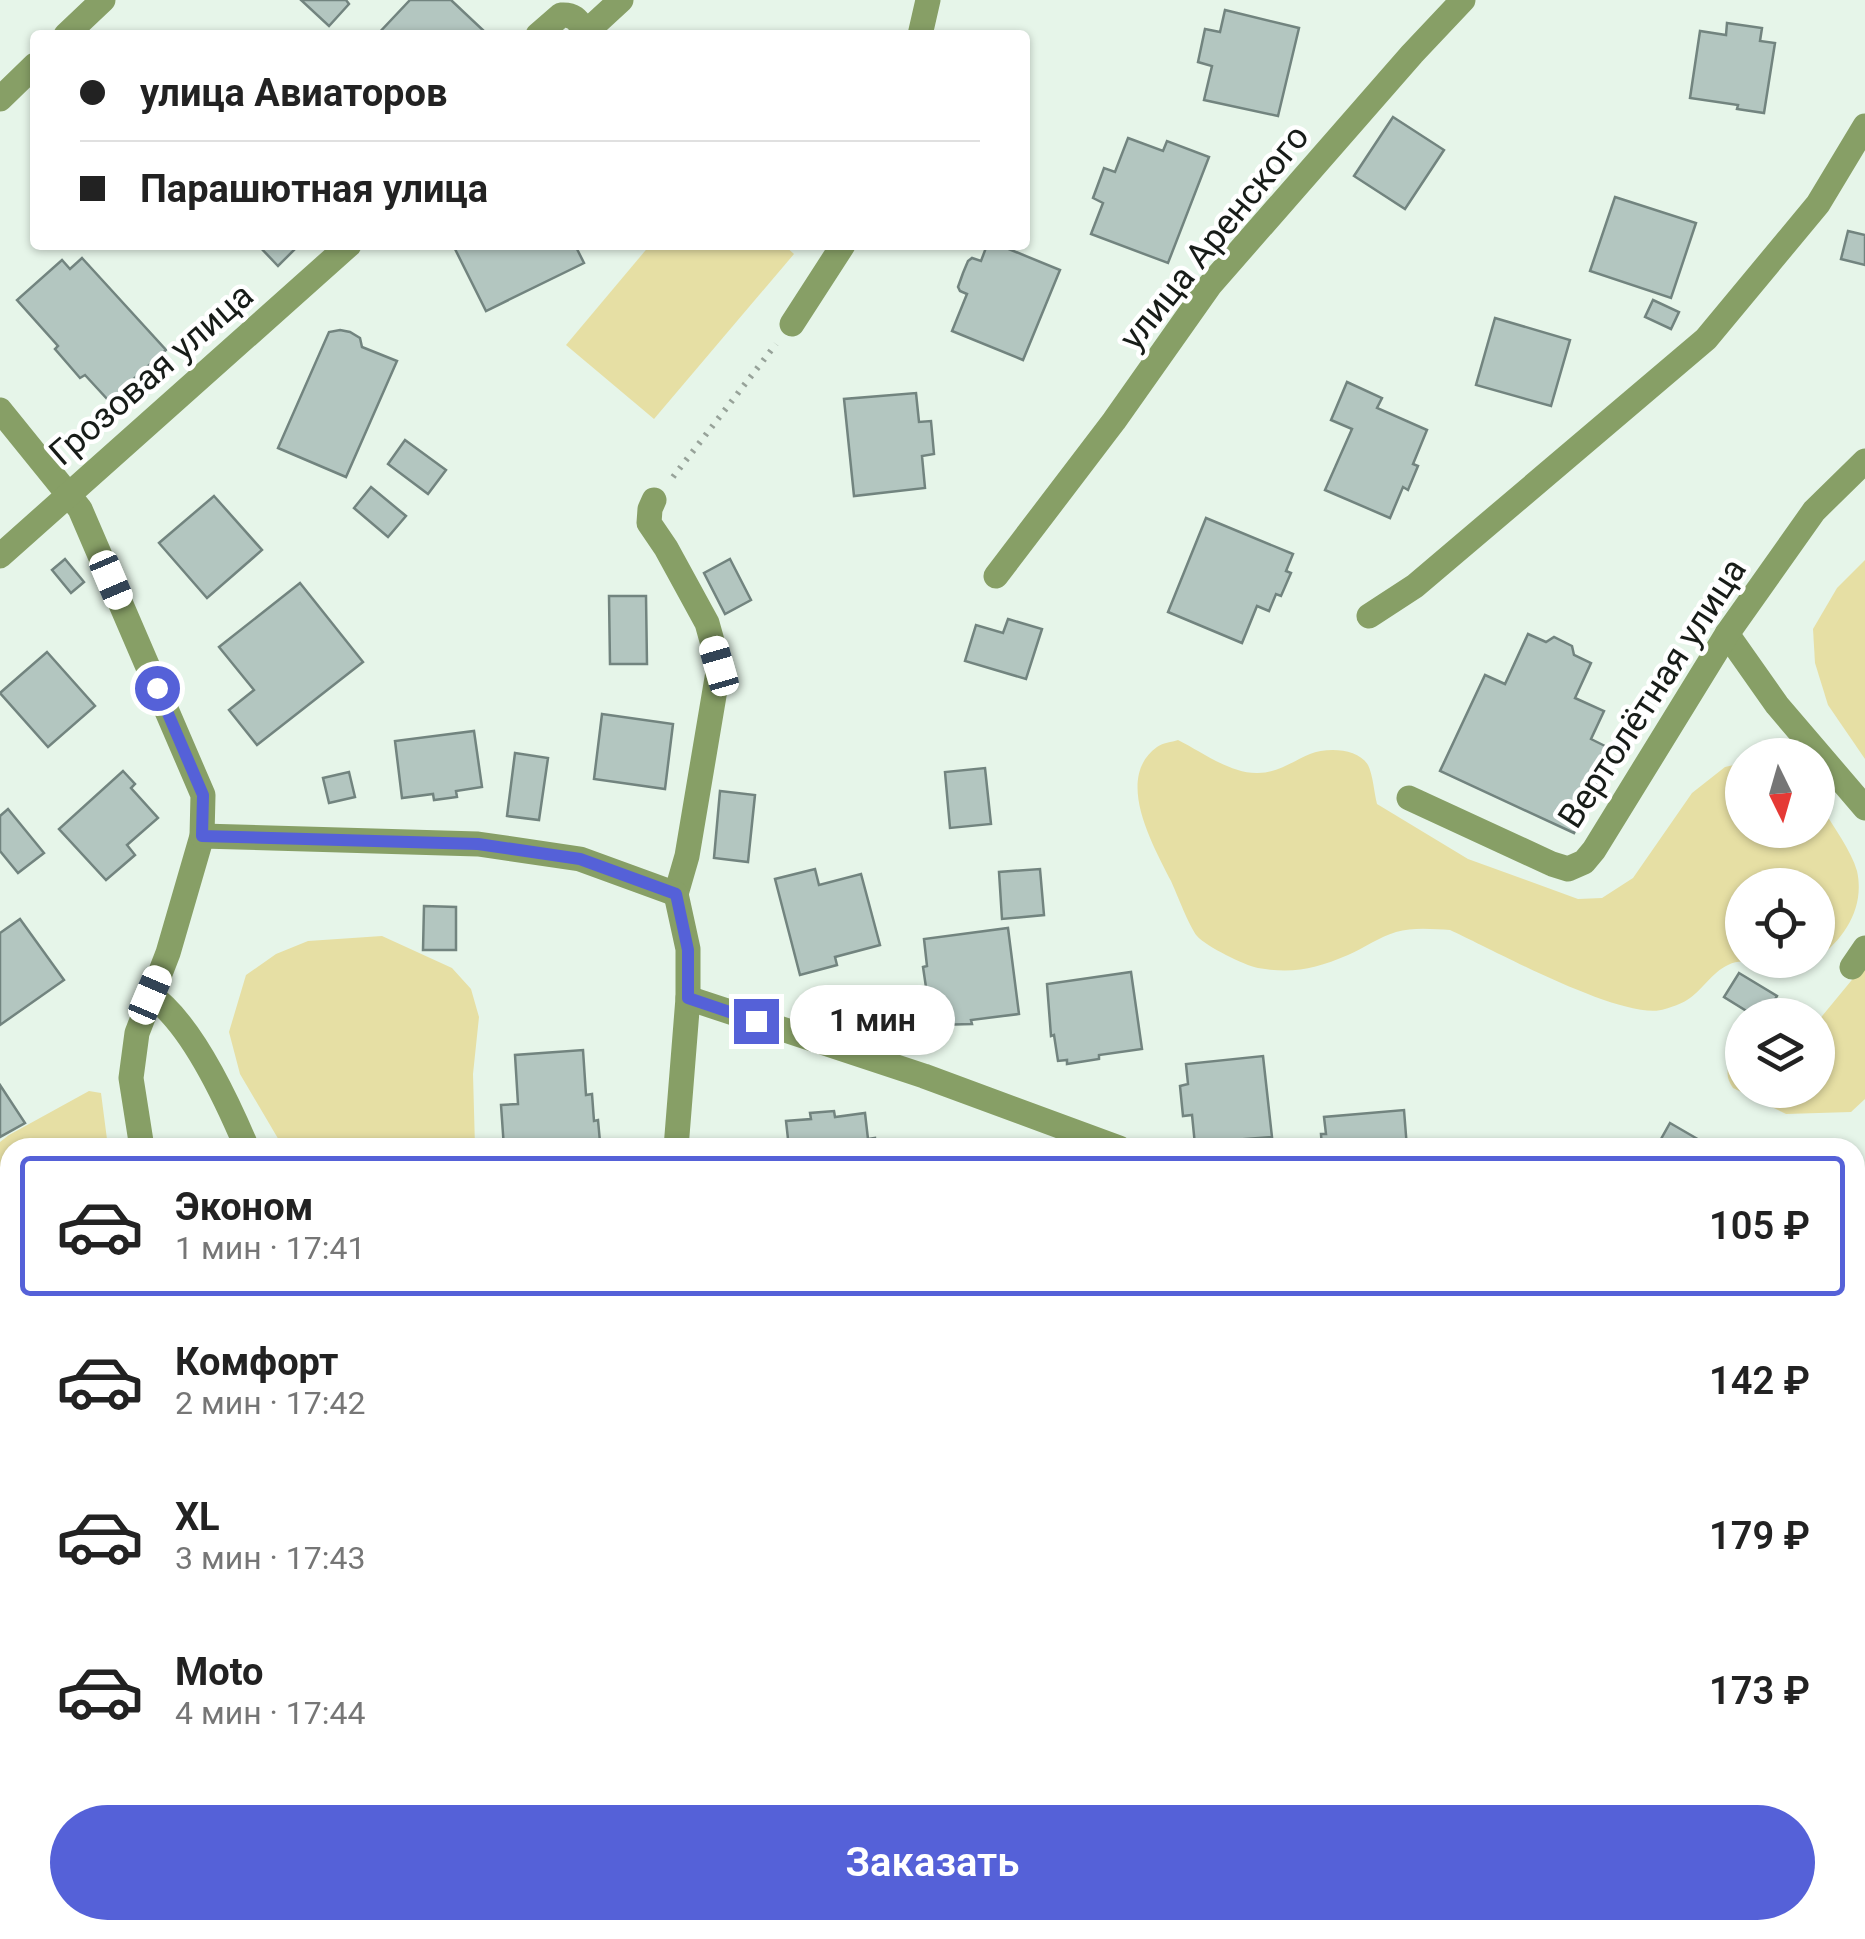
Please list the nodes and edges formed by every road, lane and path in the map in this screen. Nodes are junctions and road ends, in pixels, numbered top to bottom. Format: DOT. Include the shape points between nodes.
graph roads {
  1 [pos="103,0"];
  2 [pos="622,0"];
  3 [pos="928,0"];
  4 [pos="1463,0"];
  5 [pos="71,30"];
  6 [pos="543,30"];
  7 [pos="582,30"];
  8 [pos="588,30"];
  9 [pos="921,30"];
  10 [pos="30,70"];
  11 [pos="0,99"];
  12 [pos="1865,126"];
  13 [pos="343,250"];
  14 [pos="841,250"];
  15 [pos="792,324"];
  16 [pos="0,410"];
  17 [pos="1865,461"];
  18 [pos="68,494"];
  19 [pos="654,500"];
  20 [pos="0,556"];
  21 [pos="996,576"];
  22 [pos="1369,616"];
  23 [pos="1727,634"];
  24 [pos="1409,798"];
  25 [pos="1865,808"];
  26 [pos="202,836"];
  27 [pos="676,894"];
  28 [pos="150,995"];
  29 [pos="688,998"];
  30 [pos="140,1138"];
  31 [pos="242,1138"];
  32 [pos="677,1138"];
  33 [pos="1092,1138"];
  1 -- 5 [label="street"];
  2 -- 8 [label="street"];
  3 -- 9 [label="street"];
  4 -- 21 [label="street, улица Аренского" via="1210,285"];
  6 -- 7 [label="street" via="570,14"];
  10 -- 11 [label="street"];
  12 -- 22 [label="street" via="1818,204 1706,339 1415,586"];
  13 -- 18 [label="street, Грозовая улица"];
  14 -- 15 [label="street"];
  15 -- 19 [label="path"];
  16 -- 18 [label="street"];
  17 -- 23 [label="street, Вертолётная улица" via="1814,511"];
  18 -- 20 [label="street, Грозовая улица"];
  18 -- 26 [label="street" via="203,795"];
  19 -- 27 [label="street" via="649,523 707,623 719,666"];
  23 -- 24 [label="street, Вертолётная улица" via="1584,862 1568,870"];
  23 -- 25 [label="street"];
  26 -- 27 [label="street" via="478,844 580,859"];
  26 -- 28 [label="street"];
  27 -- 29 [label="street" via="688,950"];
  28 -- 30 [label="street" via="131,1078"];
  28 -- 31 [label="street" via="186,1034"];
  29 -- 32 [label="street"];
  29 -- 33 [label="street"];
}
